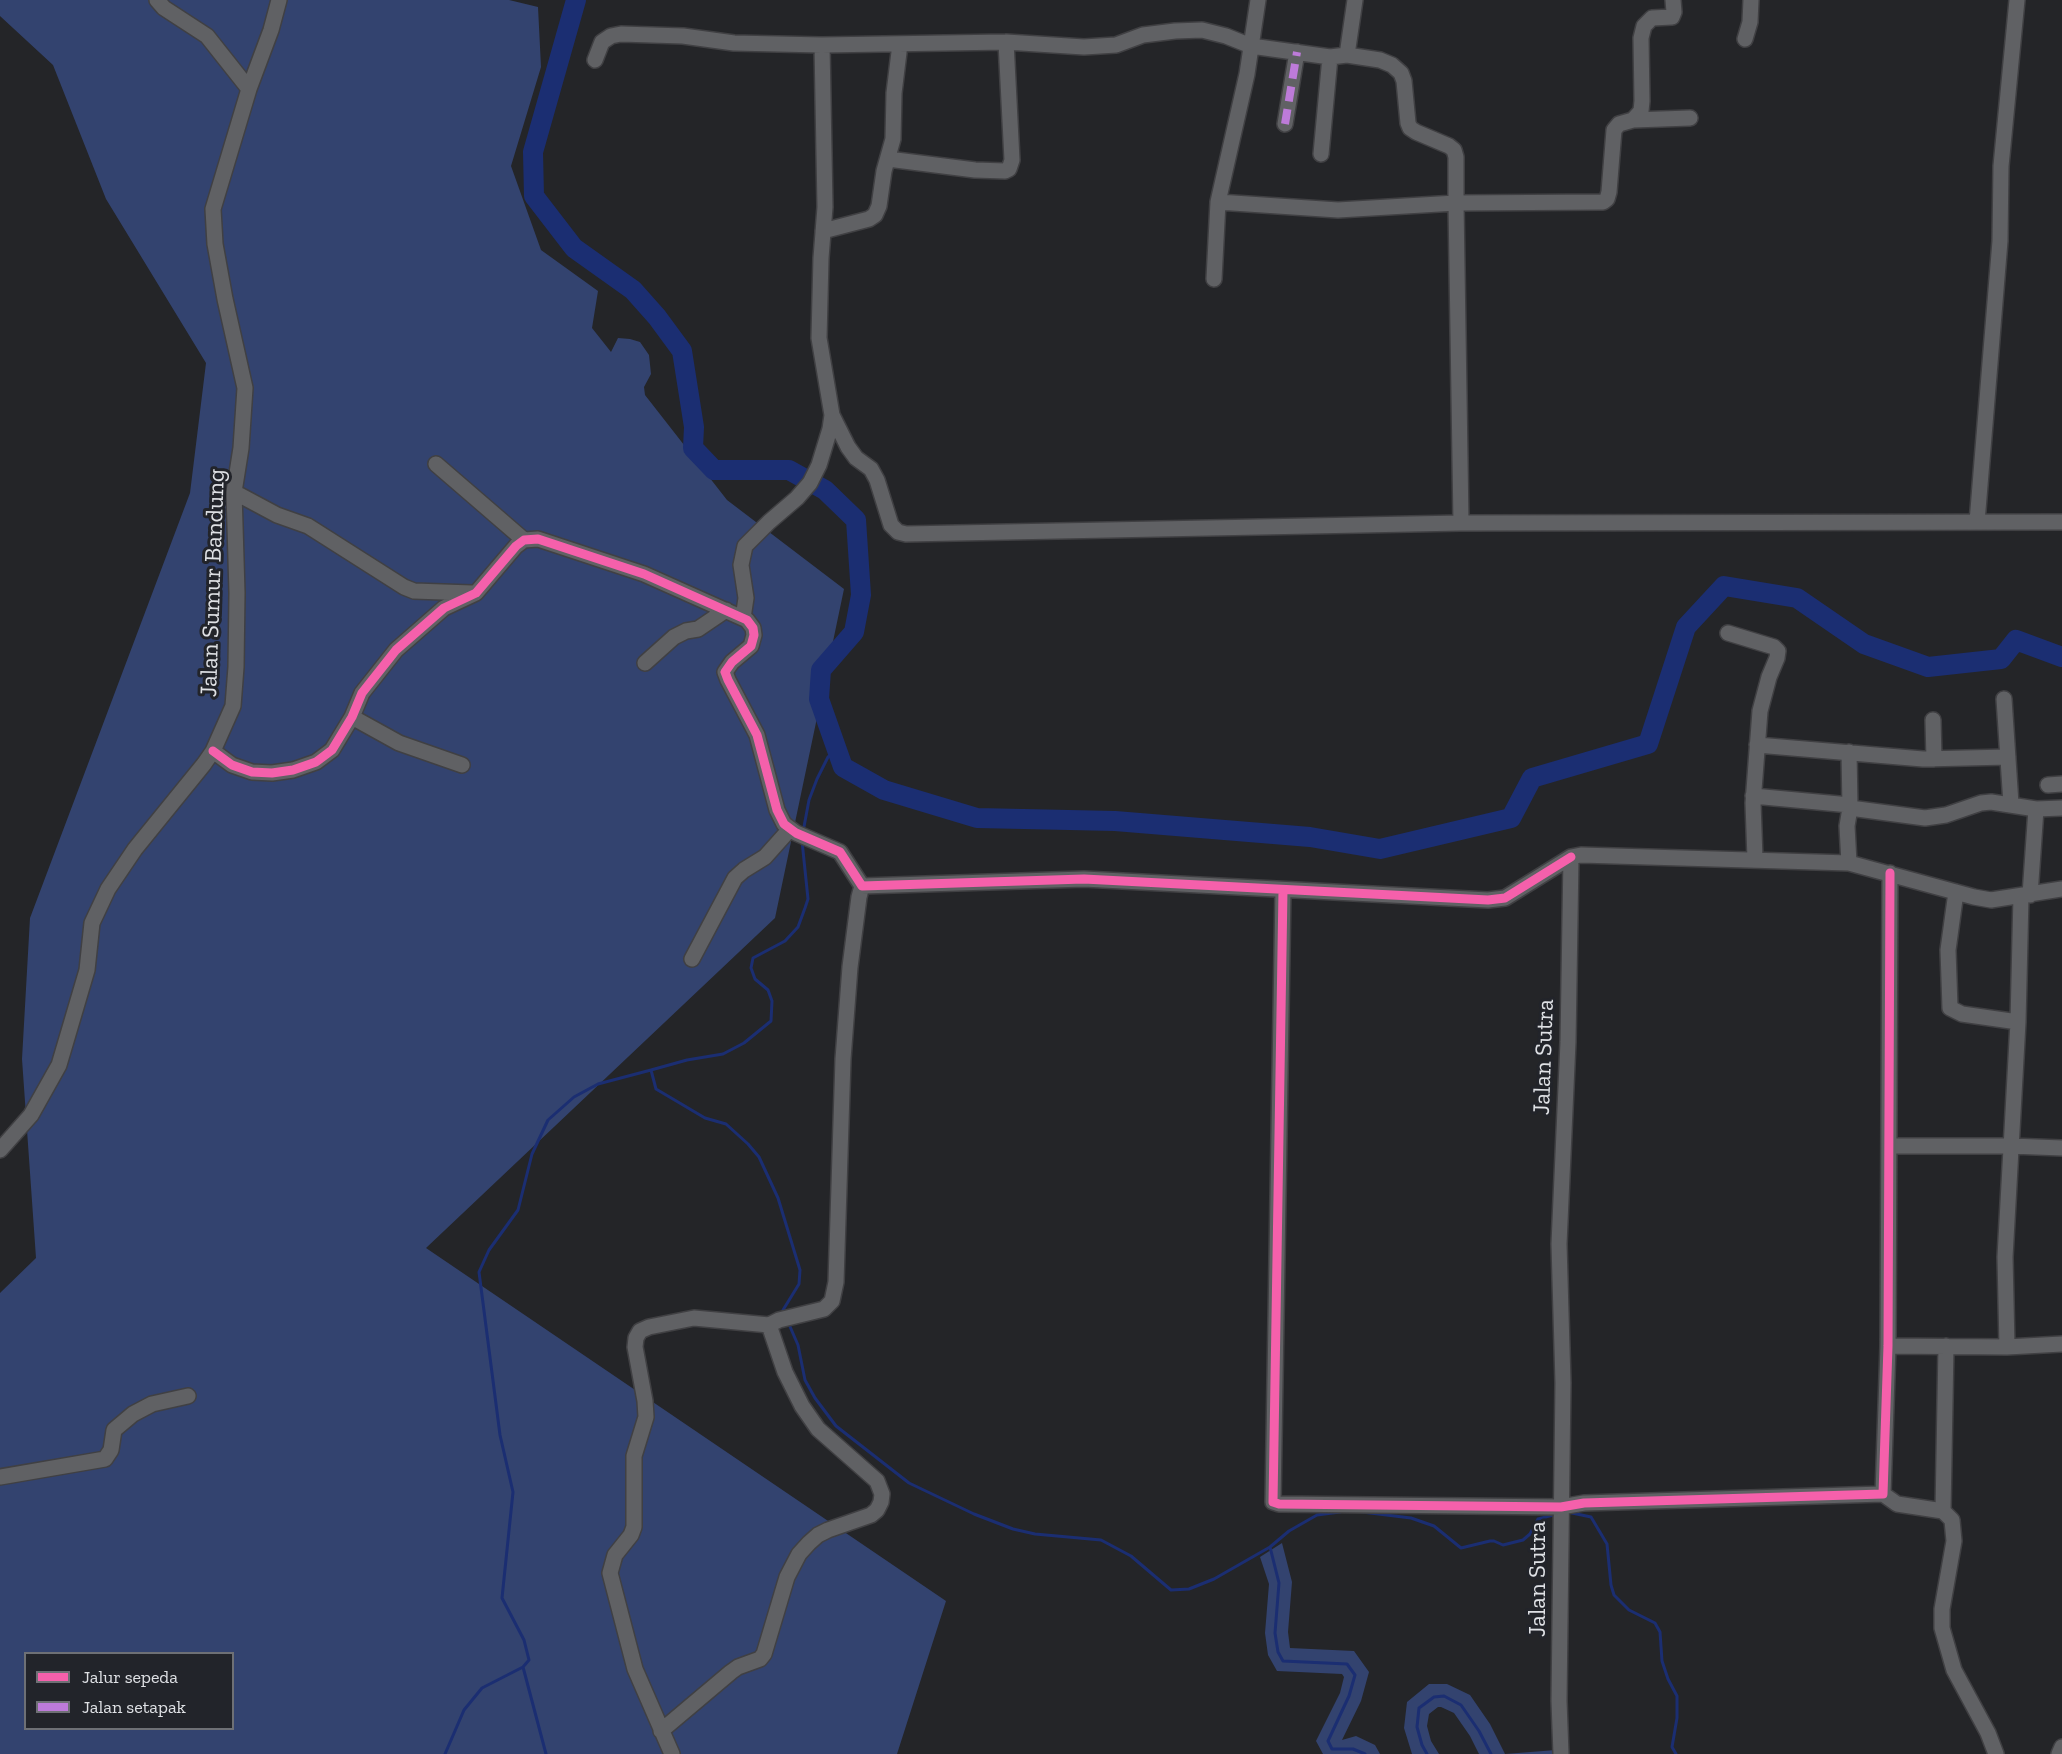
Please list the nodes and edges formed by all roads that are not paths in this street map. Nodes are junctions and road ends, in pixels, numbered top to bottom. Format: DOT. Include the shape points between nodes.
graph roads {
  1 [pos="157,0"];
  2 [pos="279,0"];
  3 [pos="1258,0"];
  4 [pos="1355,0"];
  5 [pos="1673,0"];
  6 [pos="1750,0"];
  7 [pos="2017,0"];
  8 [pos="1745,39"];
  9 [pos="1006,42"];
  10 [pos="900,44"];
  11 [pos="822,45"];
  12 [pos="1251,46"];
  13 [pos="1297,52"];
  14 [pos="1347,55"];
  15 [pos="1330,57"];
  16 [pos="595,60"];
  17 [pos="249,89"];
  18 [pos="1690,118"];
  19 [pos="1633,120"];
  20 [pos="1285,124"];
  21 [pos="1321,154"];
  22 [pos="888,159"];
  23 [pos="1218,202"];
  24 [pos="1456,203"];
  25 [pos="823,231"];
  26 [pos="1214,279"];
  27 [pos="832,415"];
  28 [pos="436,464"];
  29 [pos="234,492"];
  30 [pos="1977,522"];
  31 [pos="2062,522"];
  32 [pos="1461,524"];
  33 [pos="524,540"];
  34 [pos="476,593"];
  35 [pos="726,610"];
  36 [pos="743,618"];
  37 [pos="1728,633"];
  38 [pos="645,663"];
  39 [pos="2004,699"];
  40 [pos="352,717"];
  41 [pos="1933,720"];
  42 [pos="1757,745"];
  43 [pos="213,751"];
  44 [pos="1849,752"];
  45 [pos="2008,756"];
  46 [pos="1934,759"];
  47 [pos="462,765"];
  48 [pos="1753,796"];
  49 [pos="2011,804"];
  50 [pos="1850,806"];
  51 [pos="2062,808"];
  52 [pos="2036,809"];
  53 [pos="798,833"];
  54 [pos="1571,857"];
  55 [pos="1755,859"];
  56 [pos="1849,862"];
  57 [pos="1890,873"];
  58 [pos="862,886"];
  59 [pos="2062,889"];
  60 [pos="1283,890"];
  61 [pos="1956,892"];
  62 [pos="2026,896"];
  63 [pos="692,959"];
  64 [pos="2018,1022"];
  65 [pos="1888,1146"];
  66 [pos="2011,1146"];
  67 [pos="2062,1148"];
  68 [pos="0,1150"];
  69 [pos="780,1321"];
  70 [pos="2062,1344"];
  71 [pos="1888,1346"];
  72 [pos="1946,1346"];
  73 [pos="2007,1347"];
  74 [pos="188,1396"];
  75 [pos="0,1477"];
  76 [pos="1883,1494"];
  77 [pos="1943,1511"];
  78 [pos="1561,1512"];
  79 [pos="661,1731"];
  80 [pos="2062,1747"];
  81 [pos="672,1754"];
  82 [pos="1561,1754"];
  83 [pos="1996,1754"];
  84 [pos="2059,1754"];
  1 -- 17 [label="street" via="207,36"];
  2 -- 17 [label="street, Jalan Sumur Bandung"];
  3 -- 12 [label="street"];
  4 -- 14 [label="street"];
  5 -- 19 [label="street" via="1672,17 1652,18 1644,26 1641,111"];
  6 -- 8 [label="street"];
  7 -- 30 [label="street" via="2001,166 2000,240"];
  9 -- 10 [label="street"];
  9 -- 12 [label="street" via="1103,46 1143,35 1202,30"];
  9 -- 22 [label="street" via="1010,169 975,170"];
  10 -- 11 [label="street"];
  10 -- 22 [label="street"];
  11 -- 16 [label="street" via="621,34 602,42"];
  11 -- 25 [label="street"];
  12 -- 13 [label="street"];
  12 -- 23 [label="street"];
  13 -- 15 [label="street"];
  13 -- 20 [label="street"];
  14 -- 15 [label="street"];
  14 -- 24 [label="street" via="1380,60 1401,73 1410,128 1454,150"];
  15 -- 21 [label="street"];
  17 -- 29 [label="street, Jalan Sumur Bandung" via="213,209 215,244 245,388"];
  18 -- 19 [label="street"];
  19 -- 24 [label="street" via="1614,130 1609,192 1603,202"];
  22 -- 25 [label="street" via="875,214 861,223"];
  23 -- 24 [label="street" via="1338,210"];
  23 -- 26 [label="street"];
  24 -- 32 [label="street"];
  25 -- 27 [label="street" via="819,338"];
  27 -- 32 [label="street" via="848,447 874,474 891,525 906,534"];
  27 -- 36 [label="street" via="819,465 810,483 745,546 741,565 746,598"];
  28 -- 33 [label="street"];
  29 -- 34 [label="street" via="308,526 404,587 414,591"];
  29 -- 43 [label="street, Jalan Sumur Bandung" via="235,686 233,706"];
  30 -- 31 [label="street"];
  30 -- 32 [label="street"];
  33 -- 34 [label="street"];
  33 -- 35 [label="street" via="538,539 644,574"];
  34 -- 40 [label="street" via="444,608 396,650 362,693"];
  35 -- 36 [label="street"];
  35 -- 38 [label="street" via="698,629 674,637"];
  36 -- 53 [label="street" via="753,628 751,646 725,672 757,735 777,810 784,824"];
  37 -- 42 [label="street" via="1778,651 1760,711"];
  39 -- 45 [label="street"];
  40 -- 43 [label="street" via="332,750 316,762 293,770 252,772 232,765"];
  40 -- 47 [label="street" via="399,743"];
  41 -- 46 [label="street"];
  42 -- 44 [label="street"];
  42 -- 48 [label="street"];
  43 -- 68 [label="street, Jalan Sumur Bandung" via="108,889 92,923 87,970 59,1065 31,1115"];
  44 -- 46 [label="street"];
  44 -- 50 [label="street"];
  45 -- 46 [label="street"];
  45 -- 49 [label="street"];
  48 -- 50 [label="street"];
  48 -- 55 [label="street"];
  49 -- 50 [label="street" via="1980,803 1925,818"];
  49 -- 52 [label="street"];
  50 -- 56 [label="street"];
  51 -- 52 [label="street"];
  52 -- 62 [label="street"];
  53 -- 58 [label="street" via="840,852"];
  53 -- 63 [label="street" via="735,878"];
  54 -- 55 [label="street"];
  54 -- 60 [label="street" via="1505,898 1488,900"];
  54 -- 78 [label="street, Jalan Sutra" via="1559,1244"];
  55 -- 56 [label="street"];
  56 -- 57 [label="street"];
  57 -- 61 [label="street"];
  57 -- 65 [label="street"];
  58 -- 60 [label="street" via="1084,879"];
  58 -- 69 [label="street" via="850,967 843,1059 836,1282 832,1301 824,1309"];
  59 -- 62 [label="street"];
  60 -- 78 [label="street" via="1274,1502"];
  61 -- 62 [label="street" via="1991,900"];
  61 -- 64 [label="street" via="1948,950 1950,1008 1962,1014"];
  62 -- 64 [label="street"];
  64 -- 66 [label="street"];
  65 -- 66 [label="street"];
  65 -- 71 [label="street"];
  66 -- 67 [label="street"];
  66 -- 73 [label="street" via="2005,1257"];
  69 -- 79 [label="street" via="785,1372 802,1406 818,1428 877,1481 881,1502 871,1515 828,1530 809,1543 787,1577 764,1654 738,1666"];
  69 -- 79 [label="street" via="694,1318 649,1327 636,1338 646,1417 634,1456 634,1527 615,1555 610,1573 635,1669"];
  70 -- 73 [label="street"];
  71 -- 72 [label="street"];
  71 -- 76 [label="street"];
  72 -- 73 [label="street"];
  72 -- 77 [label="street"];
  74 -- 75 [label="street" via="152,1404 133,1414 114,1430 111,1450 105,1459"];
  76 -- 77 [label="street" via="1897,1504"];
  76 -- 78 [label="street" via="1584,1503"];
  77 -- 83 [label="street" via="1954,1528 1941,1619 1944,1636 1954,1670"];
  78 -- 82 [label="street, Jalan Sutra"];
  79 -- 81 [label="street"];
  80 -- 84 [label="street"];
}
